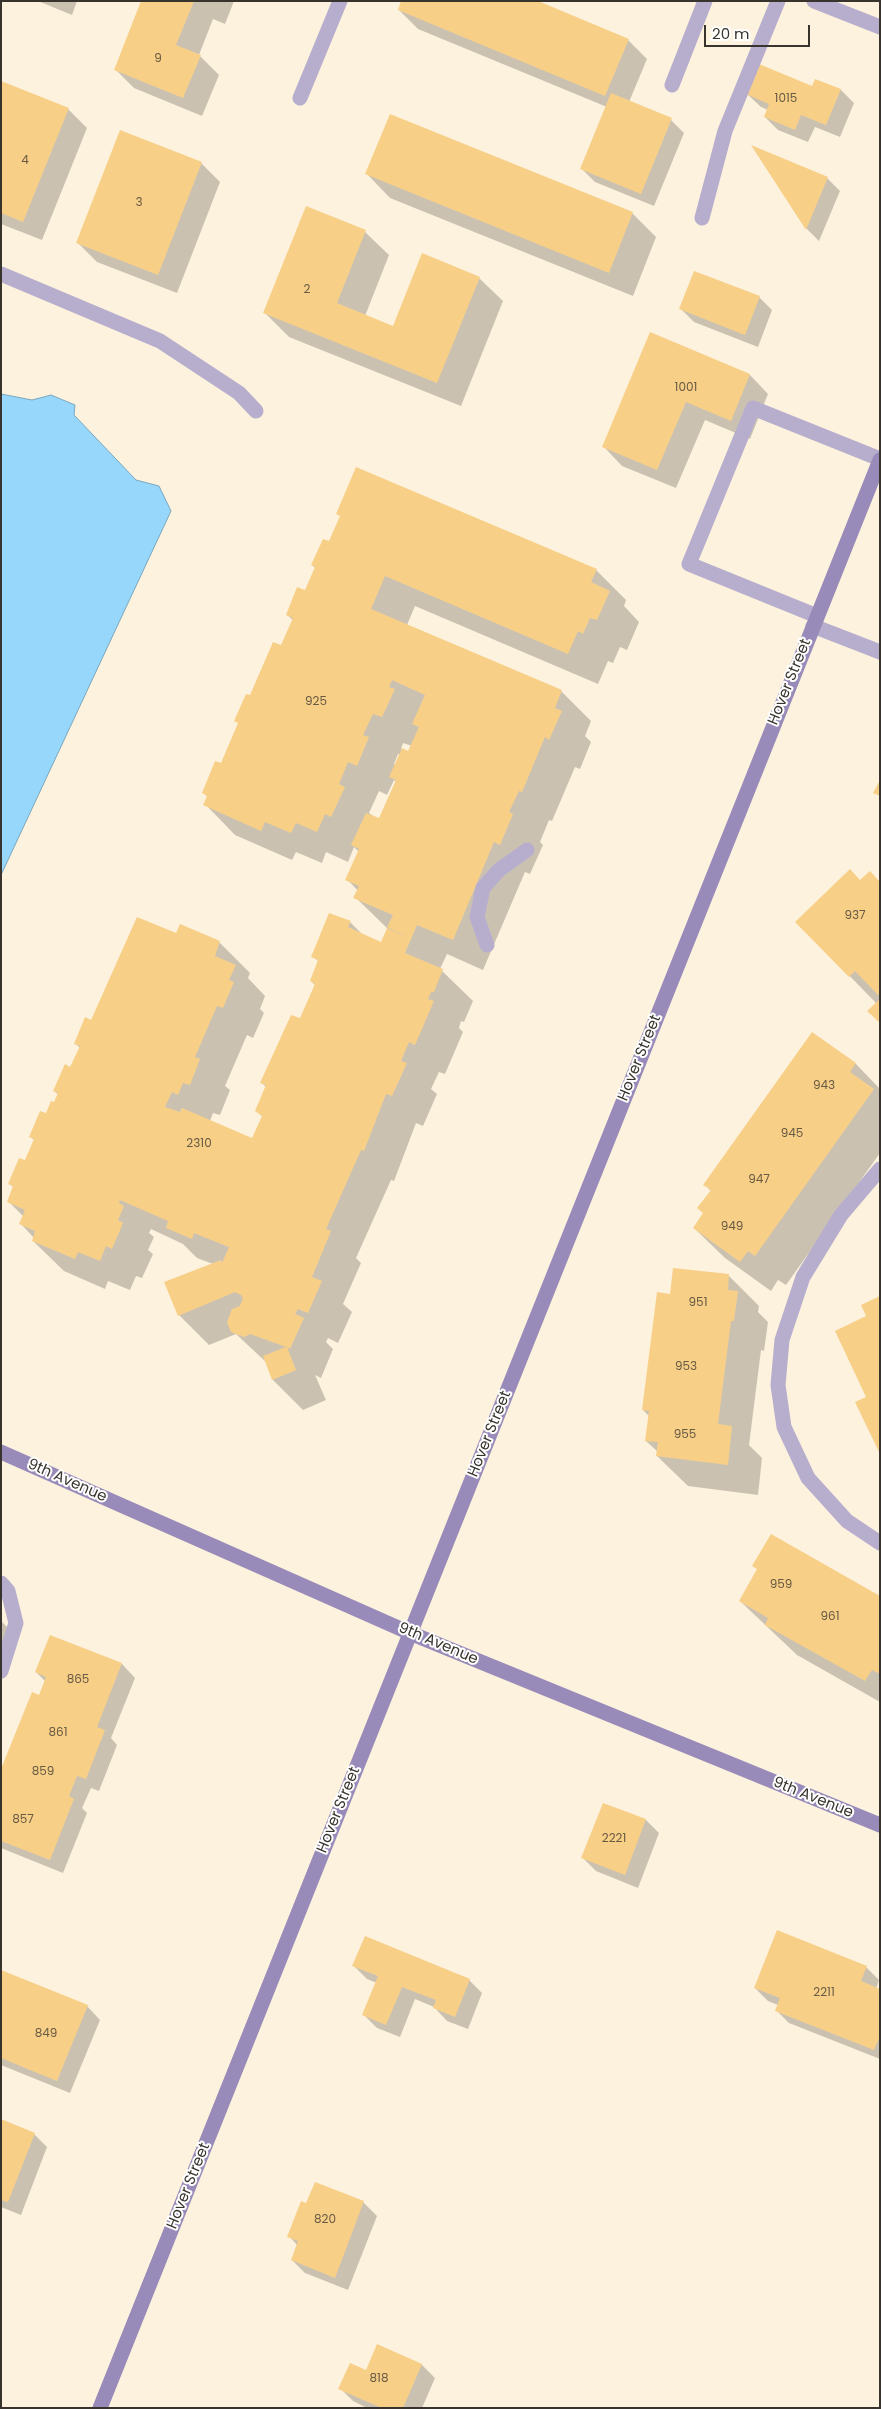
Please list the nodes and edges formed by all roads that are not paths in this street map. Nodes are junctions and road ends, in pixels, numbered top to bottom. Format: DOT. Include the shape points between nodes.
graph roads {
  1 [pos="340,1"];
  2 [pos="705,1"];
  3 [pos="778,1"];
  4 [pos="814,1"];
  5 [pos="880,27"];
  6 [pos="672,85"];
  7 [pos="300,98"];
  8 [pos="702,218"];
  9 [pos="1,274"];
  10 [pos="256,411"];
  11 [pos="880,459"];
  12 [pos="815,621"];
  13 [pos="880,652"];
  14 [pos="527,850"];
  15 [pos="487,945"];
  16 [pos="880,1169"];
  17 [pos="1,1452"];
  18 [pos="880,1542"];
  19 [pos="1,1583"];
  20 [pos="410,1633"];
  21 [pos="1,1671"];
  22 [pos="880,1825"];
  23 [pos="100,2408"];
  1 -- 7 [label="street"];
  2 -- 6 [label="street"];
  3 -- 8 [label="street" via="725,131"];
  4 -- 5 [label="street"];
  9 -- 10 [label="street" via="160,340 239,392"];
  11 -- 12 [label="main road, Hover Street"];
  11 -- 12 [label="street" via="753,408 689,564"];
  12 -- 13 [label="street"];
  12 -- 20 [label="main road, Hover Street"];
  14 -- 15 [label="street" via="500,870 483,888 477,917"];
  16 -- 18 [label="street" via="841,1215 803,1277 782,1340 778,1384 784,1427 808,1478 847,1521"];
  17 -- 20 [label="main road, 9th Avenue"];
  19 -- 21 [label="street" via="8,1591 16,1623"];
  20 -- 22 [label="main road, 9th Avenue"];
  20 -- 23 [label="main road, Hover Street"];
}
